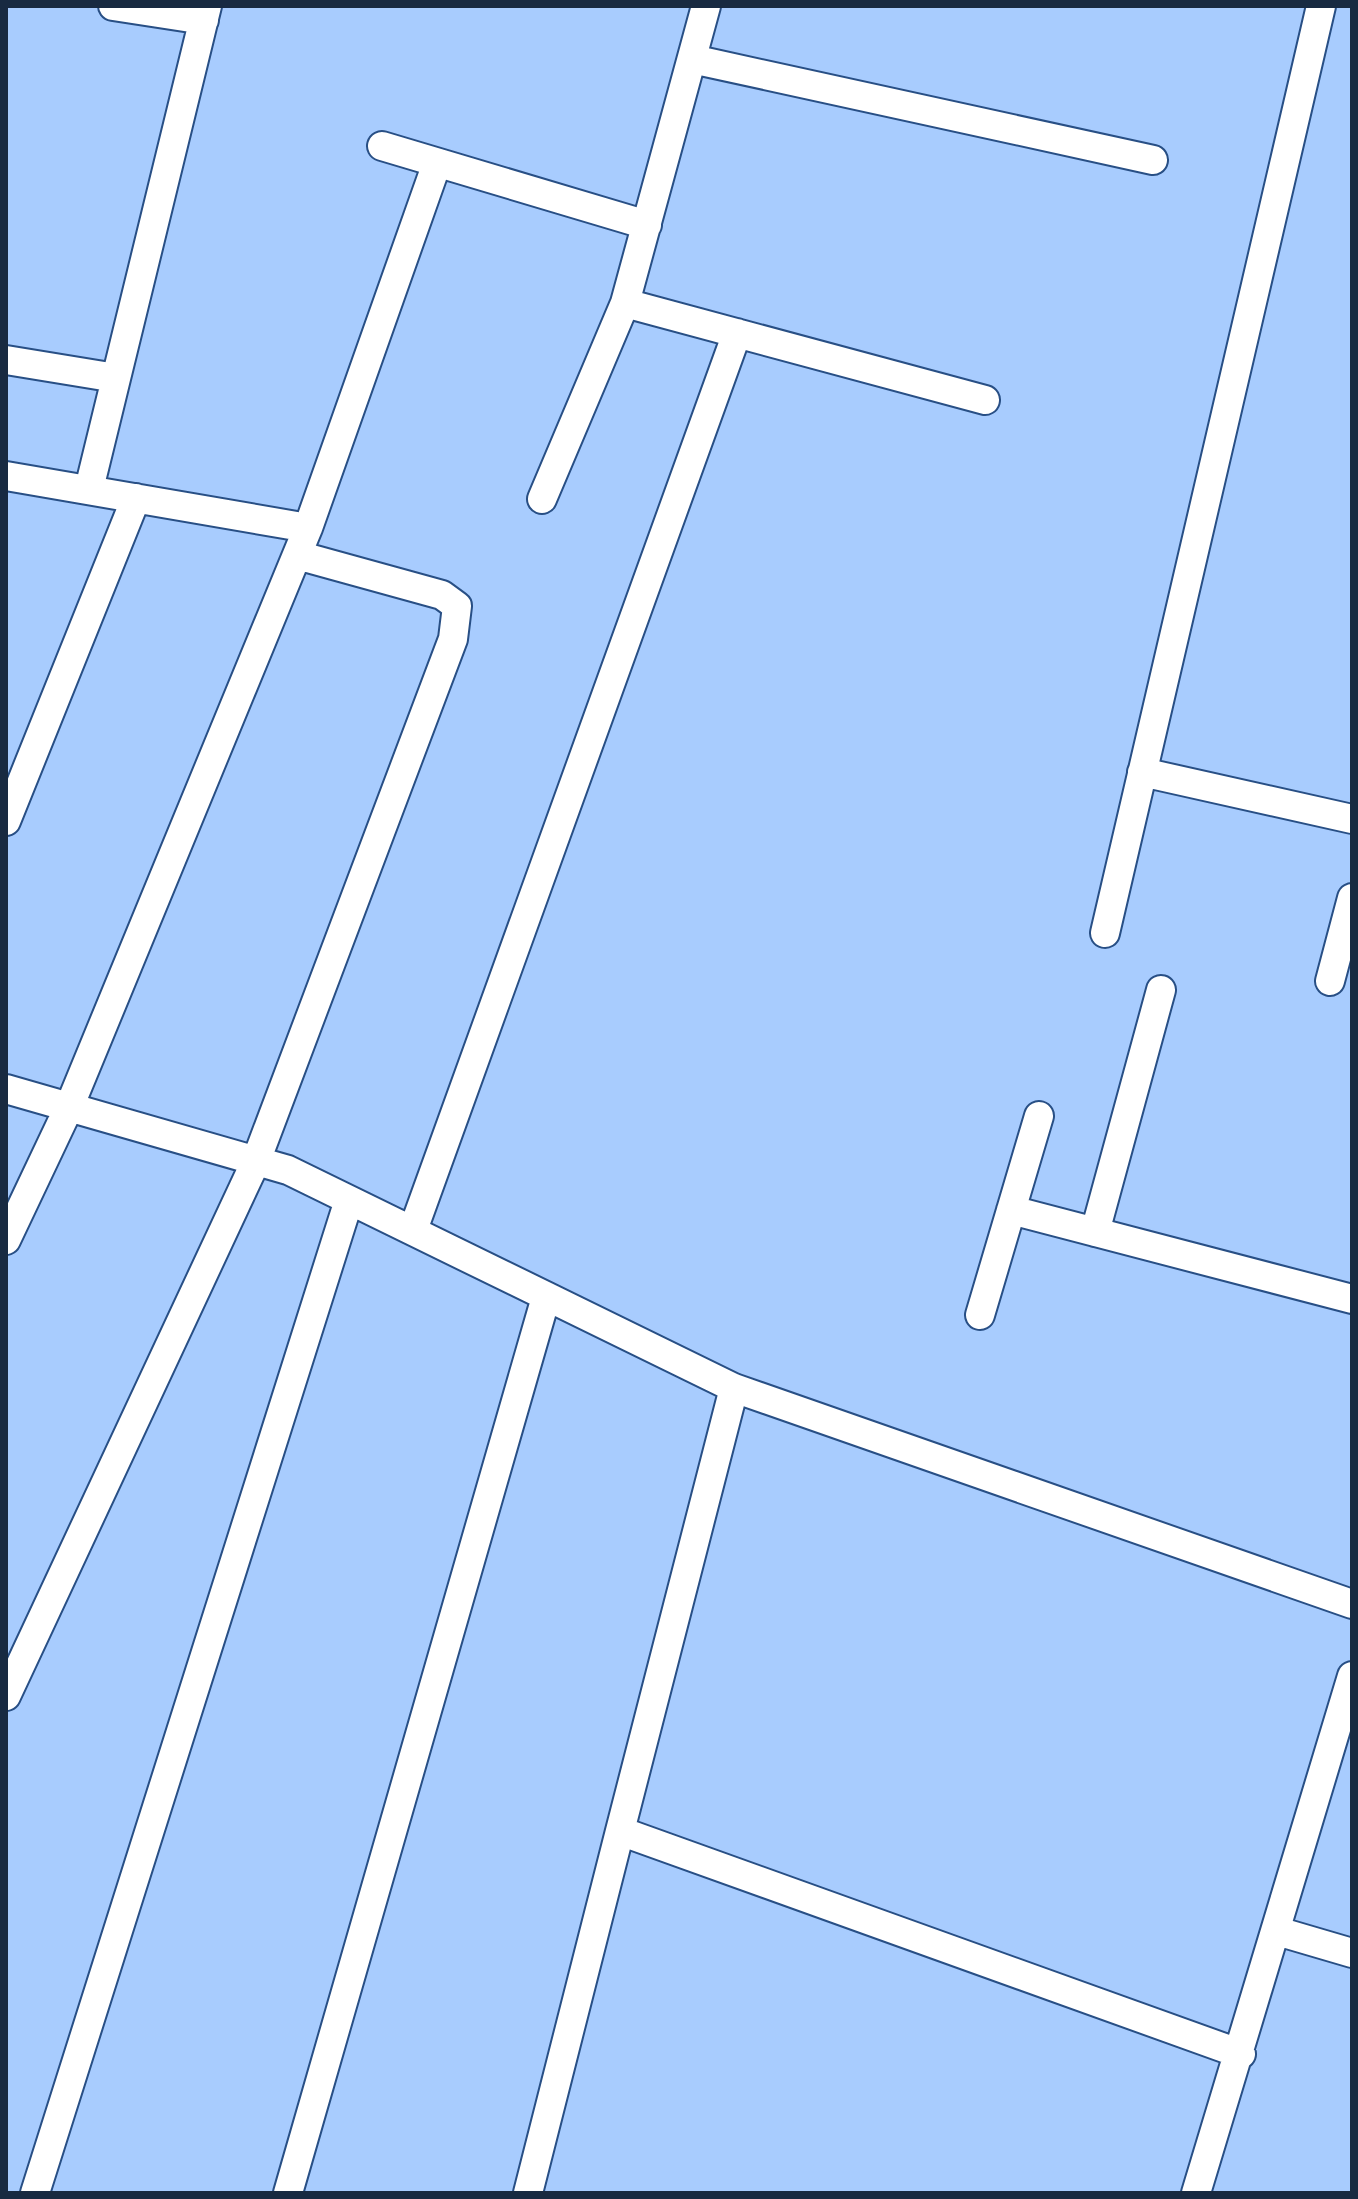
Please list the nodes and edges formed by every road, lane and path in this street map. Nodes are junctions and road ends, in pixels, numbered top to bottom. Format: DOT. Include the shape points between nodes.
graph roads {
  1 [pos="113,6"];
  2 [pos="706,6"];
  3 [pos="1321,6"];
  4 [pos="206,13"];
  5 [pos="692,59"];
  6 [pos="382,146"];
  7 [pos="1153,160"];
  8 [pos="437,163"];
  9 [pos="647,225"];
  10 [pos="625,303"];
  11 [pos="737,333"];
  12 [pos="6,360"];
  13 [pos="116,378"];
  14 [pos="985,400"];
  15 [pos="6,476"];
  16 [pos="89,489"];
  17 [pos="136,498"];
  18 [pos="542,499"];
  19 [pos="308,528"];
  20 [pos="297,555"];
  21 [pos="1142,772"];
  22 [pos="1352,819"];
  23 [pos="6,821"];
  24 [pos="1352,898"];
  25 [pos="1105,933"];
  26 [pos="1330,981"];
  27 [pos="1161,990"];
  28 [pos="6,1089"];
  29 [pos="70,1105"];
  30 [pos="1039,1116"];
  31 [pos="256,1161"];
  32 [pos="349,1200"];
  33 [pos="1011,1210"];
  34 [pos="413,1230"];
  35 [pos="1095,1232"];
  36 [pos="6,1240"];
  37 [pos="546,1297"];
  38 [pos="1352,1299"];
  39 [pos="980,1315"];
  40 [pos="734,1388"];
  41 [pos="1352,1604"];
  42 [pos="1352,1676"];
  43 [pos="6,1696"];
  44 [pos="620,1831"];
  45 [pos="1277,1931"];
  46 [pos="1352,1953"];
  47 [pos="1241,2054"];
  48 [pos="35,2193"];
  49 [pos="288,2193"];
  50 [pos="528,2193"];
  51 [pos="1196,2193"];
  1 -- 4 [label="street"];
  2 -- 5 [label="street"];
  3 -- 21 [label="street"];
  4 -- 13 [label="street"];
  5 -- 7 [label="street"];
  5 -- 9 [label="street"];
  6 -- 8 [label="street"];
  8 -- 9 [label="street"];
  8 -- 19 [label="street"];
  9 -- 10 [label="street"];
  10 -- 11 [label="street"];
  10 -- 18 [label="street"];
  11 -- 14 [label="street"];
  11 -- 34 [label="street"];
  12 -- 13 [label="street"];
  13 -- 16 [label="street"];
  15 -- 16 [label="street"];
  16 -- 17 [label="street"];
  17 -- 19 [label="street"];
  17 -- 23 [label="street"];
  19 -- 20 [label="street"];
  20 -- 29 [label="street"];
  20 -- 31 [label="street" via="442,595 457,606 457,620"];
  21 -- 22 [label="street"];
  21 -- 25 [label="street"];
  24 -- 26 [label="street"];
  27 -- 35 [label="street"];
  28 -- 29 [label="street"];
  29 -- 31 [label="street"];
  29 -- 36 [label="street"];
  30 -- 33 [label="street"];
  31 -- 32 [label="street" via="288,1170"];
  31 -- 43 [label="street"];
  32 -- 34 [label="street"];
  32 -- 48 [label="street"];
  33 -- 35 [label="street"];
  33 -- 39 [label="street"];
  34 -- 37 [label="street"];
  35 -- 38 [label="street"];
  37 -- 40 [label="street"];
  37 -- 49 [label="street"];
  40 -- 41 [label="street"];
  40 -- 44 [label="street"];
  42 -- 45 [label="street"];
  44 -- 47 [label="street"];
  44 -- 50 [label="street"];
  45 -- 46 [label="street"];
  45 -- 47 [label="street"];
  47 -- 51 [label="street"];
}
